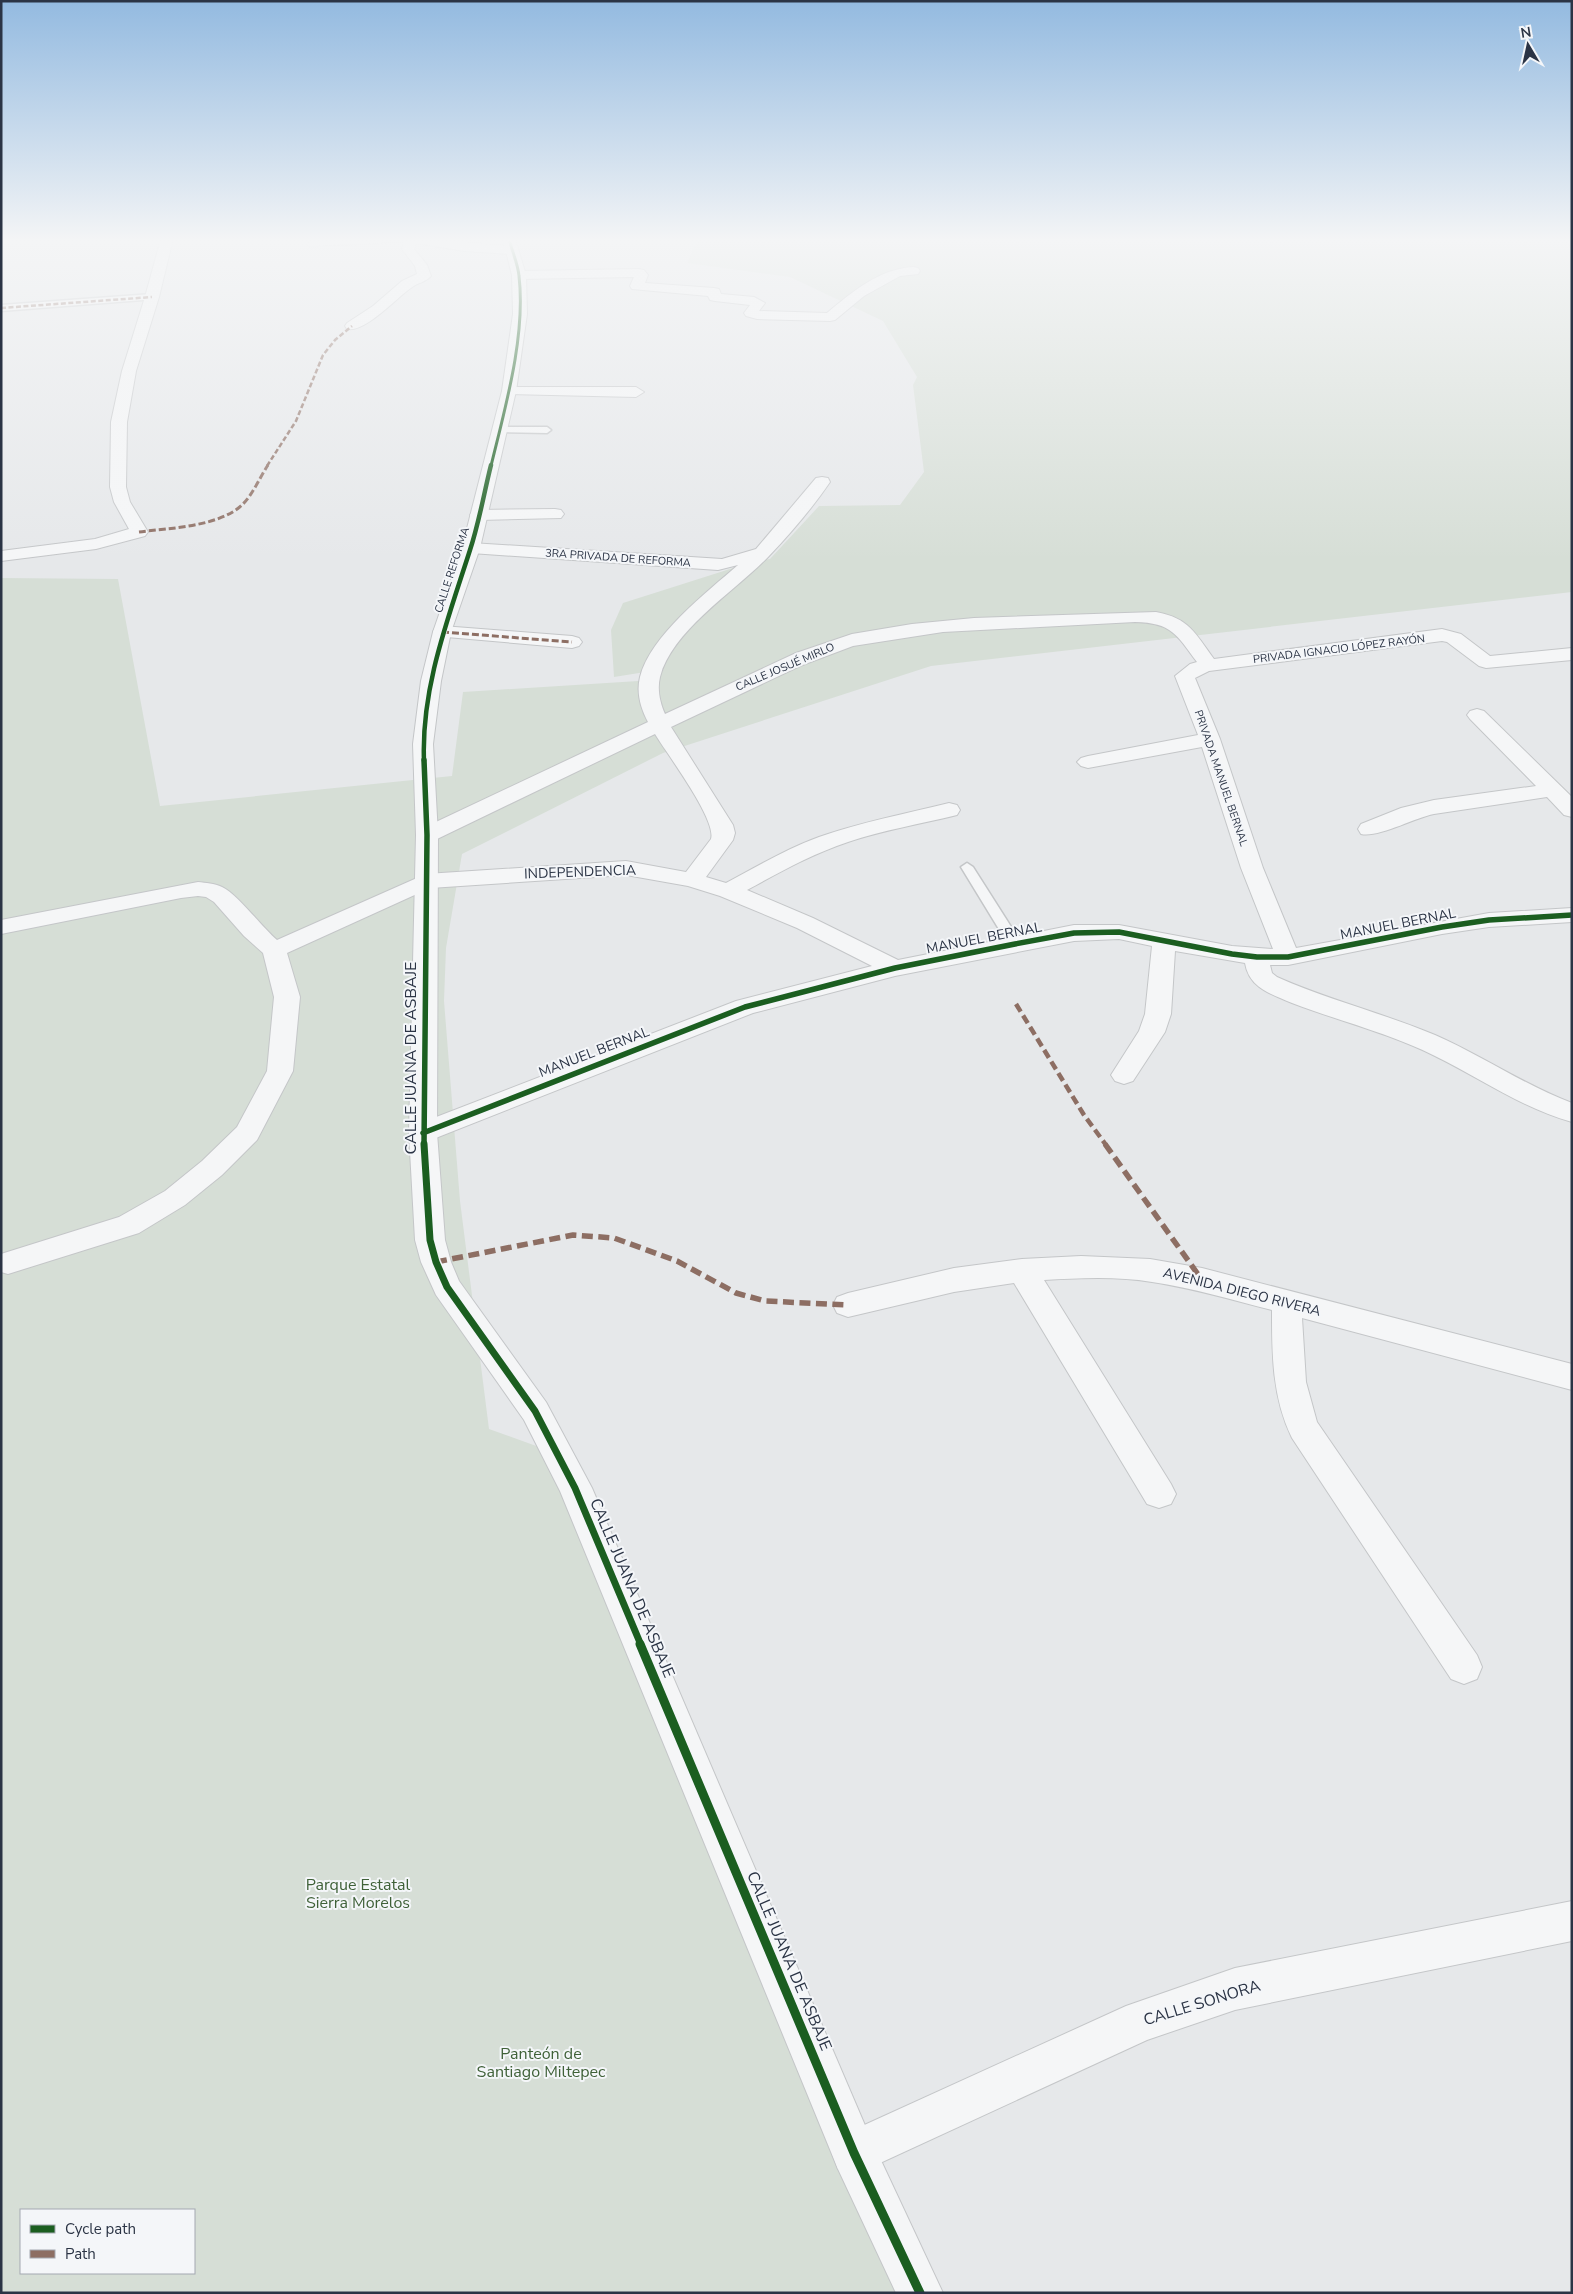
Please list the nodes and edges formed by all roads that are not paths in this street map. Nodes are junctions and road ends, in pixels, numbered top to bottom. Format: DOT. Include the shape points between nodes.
graph roads {
  1 [pos="137,346"];
  2 [pos="515,346"];
  3 [pos="508,391"];
  4 [pos="636,392"];
  5 [pos="501,430"];
  6 [pos="547,430"];
  7 [pos="822,482"];
  8 [pos="556,514"];
  9 [pos="479,515"];
  10 [pos="471,548"];
  11 [pos="762,553"];
  12 [pos="1,556"];
  13 [pos="442,632"];
  14 [pos="572,642"];
  15 [pos="1572,654"];
  16 [pos="1209,665"];
  17 [pos="1477,715"];
  18 [pos="658,724"];
  19 [pos="1210,738"];
  20 [pos="1088,762"];
  21 [pos="1552,790"];
  22 [pos="949,810"];
  23 [pos="1572,810"];
  24 [pos="1369,829"];
  25 [pos="427,835"];
  26 [pos="967,867"];
  27 [pos="692,880"];
  28 [pos="426,881"];
  29 [pos="728,891"];
  30 [pos="1572,915"];
  31 [pos="1,927"];
  32 [pos="1164,941"];
  33 [pos="1015,944"];
  34 [pos="274,950"];
  35 [pos="1257,957"];
  36 [pos="1288,957"];
  37 [pos="895,968"];
  38 [pos="1124,1075"];
  39 [pos="1572,1113"];
  40 [pos="423,1133"];
  41 [pos="8,1263"];
  42 [pos="1022,1270"];
  43 [pos="1286,1302"];
  44 [pos="848,1305"];
  45 [pos="1572,1377"];
  46 [pos="1159,1494"];
  47 [pos="1464,1667"];
  48 [pos="1572,1921"];
  49 [pos="854,2153"];
  50 [pos="920,2293"];
  1 -- 12 [label="street" via="120,422 118,487 122,502 139,532 96,544"];
  2 -- 3 [label="street, CALLE REFORMA"];
  3 -- 4 [label="street"];
  3 -- 5 [label="street, CALLE REFORMA"];
  5 -- 6 [label="lane"];
  5 -- 9 [label="street, CALLE REFORMA"];
  7 -- 11 [label="street"];
  8 -- 9 [label="street"];
  9 -- 10 [label="street, CALLE REFORMA"];
  10 -- 11 [label="street, 3RA PRIVADA DE REFORMA" via="718,565"];
  10 -- 13 [label="street, CALLE REFORMA"];
  11 -- 18 [label="street" via="699,610 650,669 647,684"];
  13 -- 14 [label="street"];
  13 -- 25 [label="street, CALLE REFORMA" via="431,681 423,744"];
  15 -- 16 [label="street, PRIVADA IGNACIO LÓPEZ RAYÓN" via="1490,662 1482,660 1454,638 1442,635"];
  16 -- 18 [label="street, CALLE JOSUÉ MIRLO" via="1173,622 1164,620 1133,618 922,629 850,641 807,655"];
  16 -- 19 [label="street, PRIVADA MANUEL BERNAL" via="1196,668 1185,676"];
  17 -- 21 [label="street"];
  18 -- 25 [label="street, CALLE JOSUÉ MIRLO"];
  18 -- 27 [label="street" via="690,770 724,833"];
  19 -- 20 [label="street"];
  19 -- 36 [label="street, PRIVADA MANUEL BERNAL" via="1252,868"];
  21 -- 23 [label="street"];
  21 -- 24 [label="street" via="1409,812"];
  22 -- 29 [label="street" via="827,842"];
  25 -- 28 [label="street, CALLE REFORMA"];
  26 -- 33 [label="lane"];
  27 -- 28 [label="street, INDEPENDENCIA" via="642,869 609,868"];
  27 -- 29 [label="street, INDEPENDENCIA"];
  28 -- 34 [label="street"];
  28 -- 40 [label="street, CALLE JUANA DE ASBAJE"];
  29 -- 37 [label="street, INDEPENDENCIA" via="805,923"];
  30 -- 36 [label="street, MANUEL BERNAL" via="1480,922"];
  31 -- 34 [label="street" via="198,889 212,891 222,897 252,932"];
  32 -- 33 [label="street, MANUEL BERNAL" via="1119,932 1096,932"];
  32 -- 35 [label="street, MANUEL BERNAL"];
  32 -- 38 [label="street" via="1158,1014 1152,1032"];
  33 -- 37 [label="street, MANUEL BERNAL"];
  34 -- 41 [label="street" via="287,997 280,1071 247,1134 175,1198 129,1225"];
  35 -- 36 [label="street, MANUEL BERNAL"];
  35 -- 39 [label="street" via="1260,976 1268,984 1452,1052"];
  37 -- 40 [label="street, MANUEL BERNAL" via="745,1007"];
  40 -- 49 [label="street, CALLE JUANA DE ASBAJE" via="430,1240 436,1262 447,1287 535,1411 575,1488"];
  42 -- 43 [label="street, AVENIDA DIEGO RIVERA" via="1081,1267 1150,1270"];
  42 -- 44 [label="street, AVENIDA DIEGO RIVERA" via="954,1280"];
  42 -- 46 [label="street"];
  43 -- 45 [label="street, AVENIDA DIEGO RIVERA"];
  43 -- 47 [label="street" via="1290,1392 1303,1428"];
  48 -- 49 [label="street, CALLE SONORA" via="1235,1989 1141,2021"];
  49 -- 50 [label="street, CALLE JUANA DE ASBAJE"];
}
